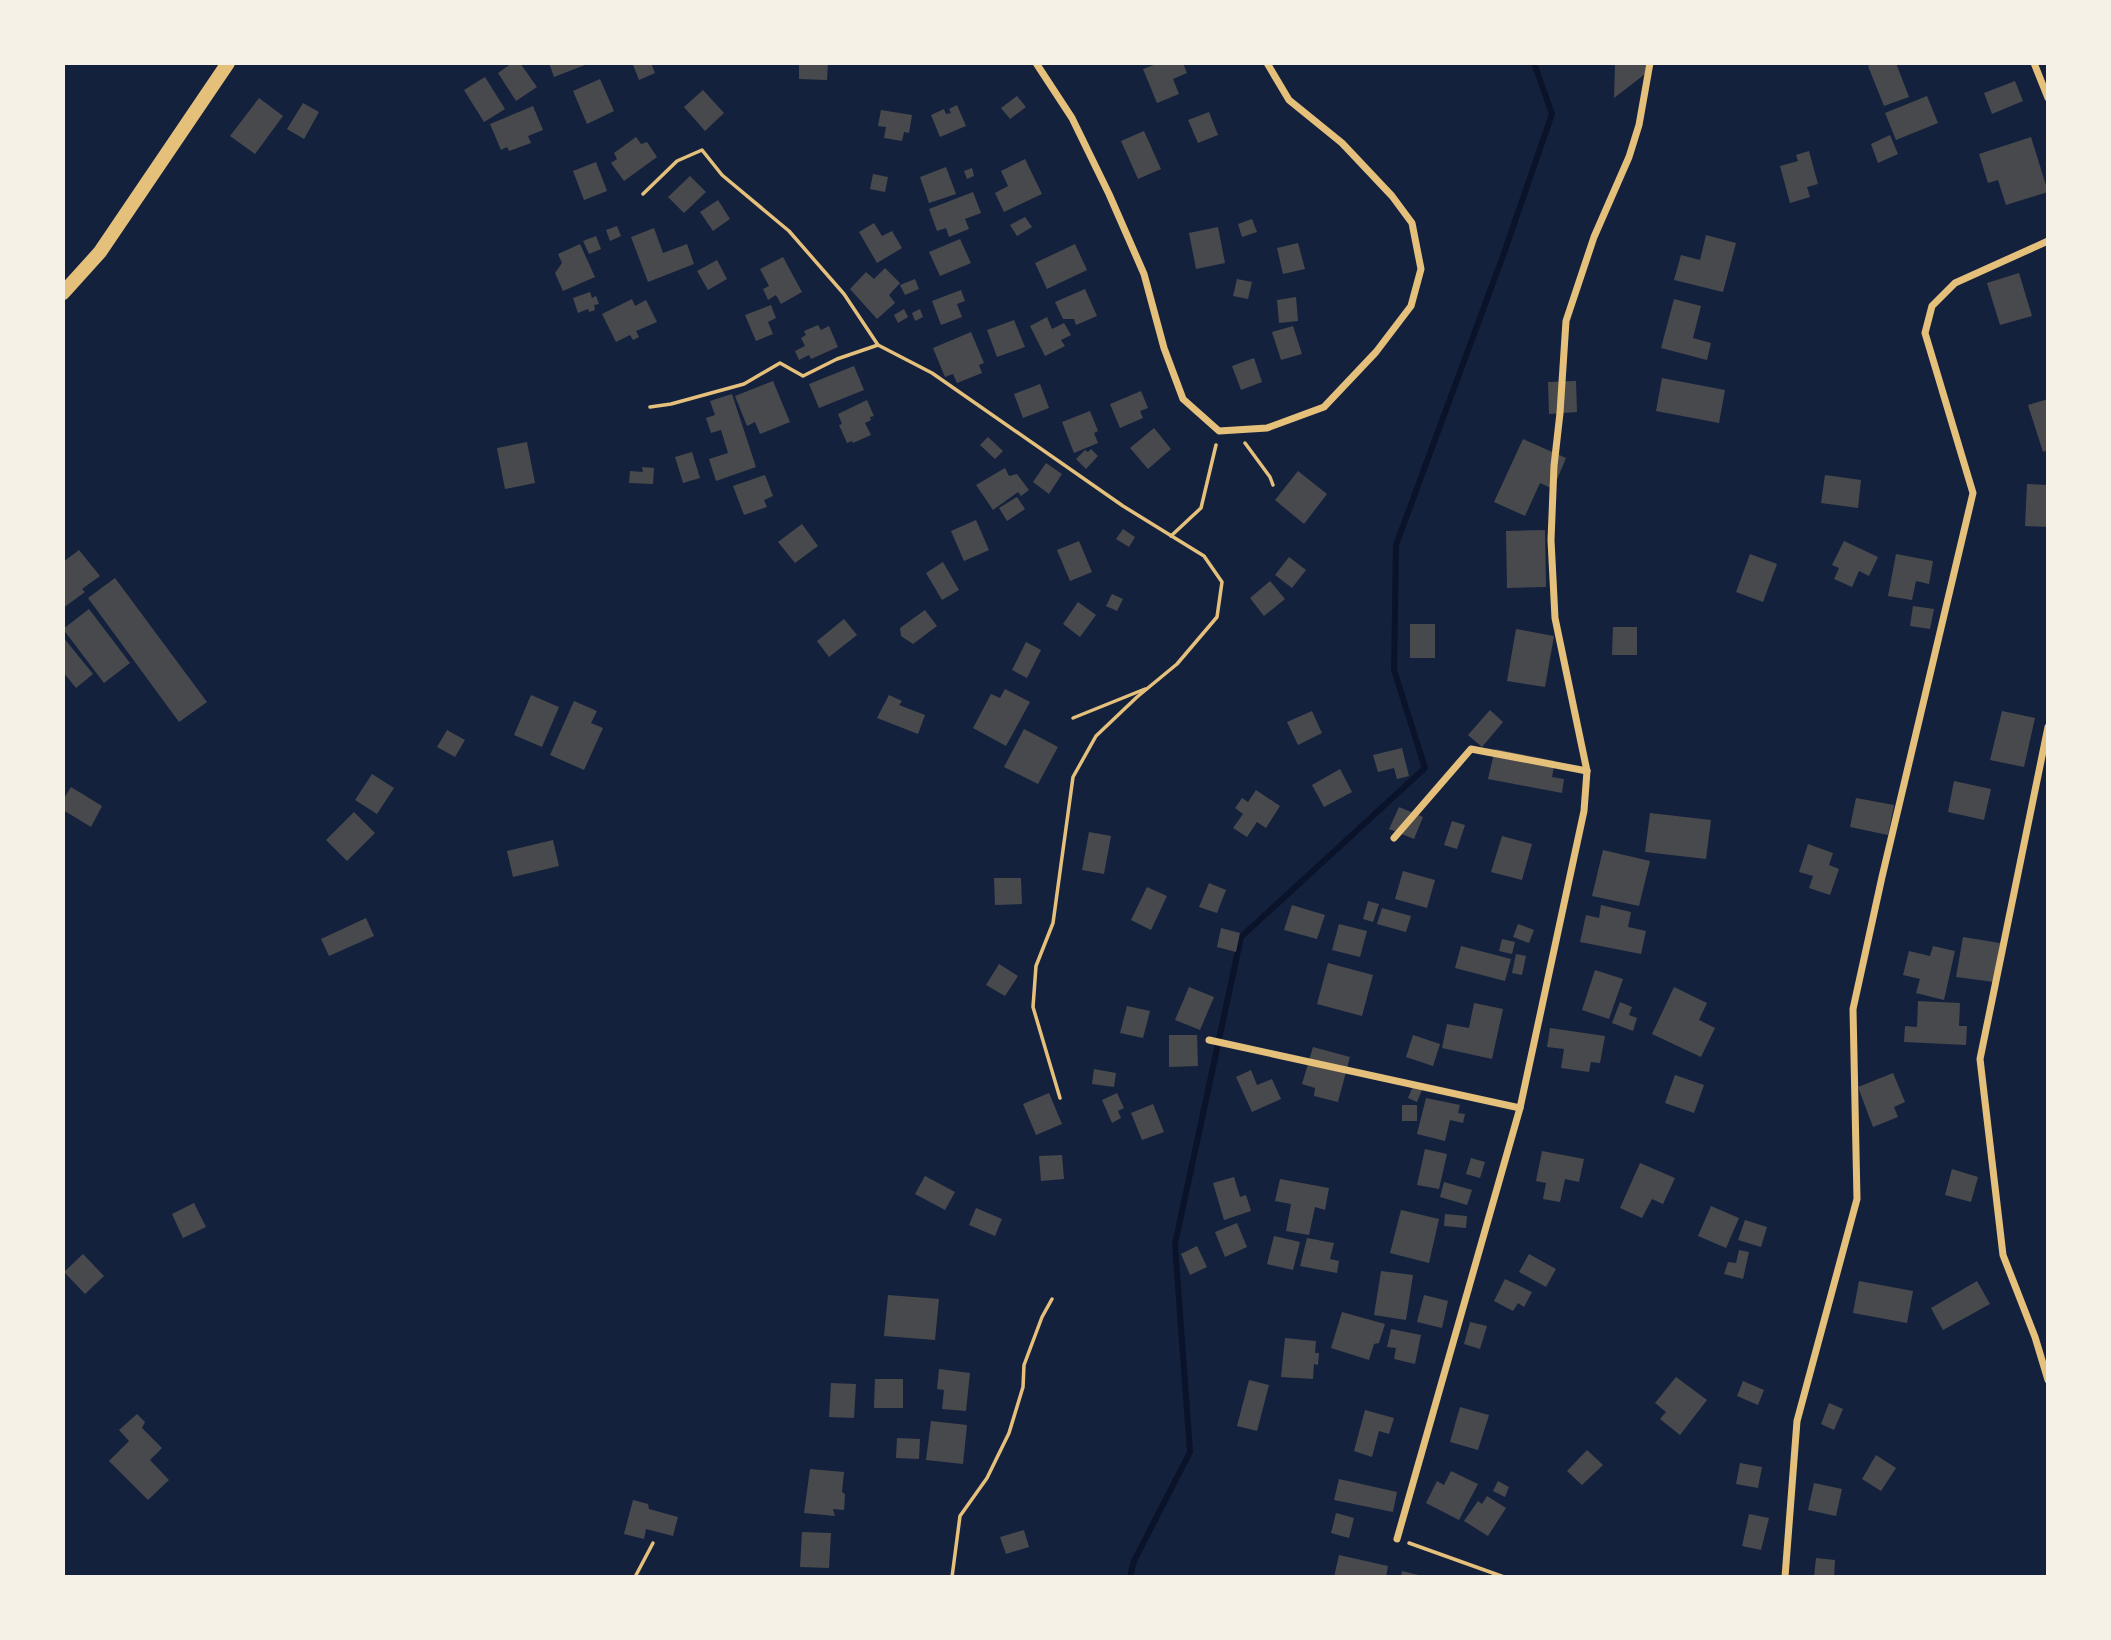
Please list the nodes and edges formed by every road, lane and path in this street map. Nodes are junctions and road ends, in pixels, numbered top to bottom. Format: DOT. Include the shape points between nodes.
graph roads {
  1 [pos="228,63"];
  2 [pos="1036,63"];
  3 [pos="1267,63"];
  4 [pos="1650,63"];
  5 [pos="2034,63"];
  6 [pos="2048,98"];
  7 [pos="643,194"];
  8 [pos="2048,242"];
  9 [pos="63,293"];
  10 [pos="878,345"];
  11 [pos="650,407"];
  12 [pos="1236,430"];
  13 [pos="1219,431"];
  14 [pos="1273,485"];
  15 [pos="1171,536"];
  16 [pos="1150,687"];
  17 [pos="1073,718"];
  18 [pos="2048,727"];
  19 [pos="1587,771"];
  20 [pos="1394,838"];
  21 [pos="1209,1040"];
  22 [pos="1060,1098"];
  23 [pos="1520,1108"];
  24 [pos="1052,1299"];
  25 [pos="2048,1380"];
  26 [pos="1397,1539"];
  27 [pos="653,1543"];
  28 [pos="635,1577"];
  29 [pos="952,1577"];
  30 [pos="1504,1577"];
  31 [pos="1785,1577"];
  1 -- 9 [label="main road" via="100,252"];
  2 -- 13 [label="street" via="1072,118 1110,194 1144,274 1183,399"];
  3 -- 12 [label="street" via="1289,100 1342,142 1392,196 1412,223 1421,269 1411,306 1376,352 1324,407 1267,428"];
  4 -- 19 [label="street" via="1633,146 1594,237 1566,321 1551,540 1555,618"];
  5 -- 6 [label="street"];
  7 -- 10 [label="path" via="677,161 702,150 722,175 789,232 844,294"];
  8 -- 31 [label="street" via="1955,283 1931,306 1925,332 1973,493 1853,1009 1857,1199 1797,1421"];
  10 -- 11 [label="path" via="803,376 780,363 744,384"];
  10 -- 15 [label="path" via="932,373"];
  12 -- 13 [label="street"];
  12 -- 14 [label="path"];
  13 -- 15 [label="path" via="1202,508"];
  15 -- 16 [label="path" via="1204,556 1222,582 1217,617 1177,664"];
  16 -- 17 [label="path"];
  16 -- 22 [label="path" via="1096,736 1073,777 1053,923 1036,966 1033,1007"];
  18 -- 25 [label="street" via="1980,1059 2003,1255"];
  19 -- 20 [label="street" via="1471,749"];
  19 -- 23 [label="street" via="1584,811"];
  21 -- 23 [label="street"];
  23 -- 26 [label="street"];
  24 -- 29 [label="path" via="1024,1365 1023,1387 1009,1433 987,1478 960,1516"];
  26 -- 30 [label="path"];
  27 -- 28 [label="path"];
}
